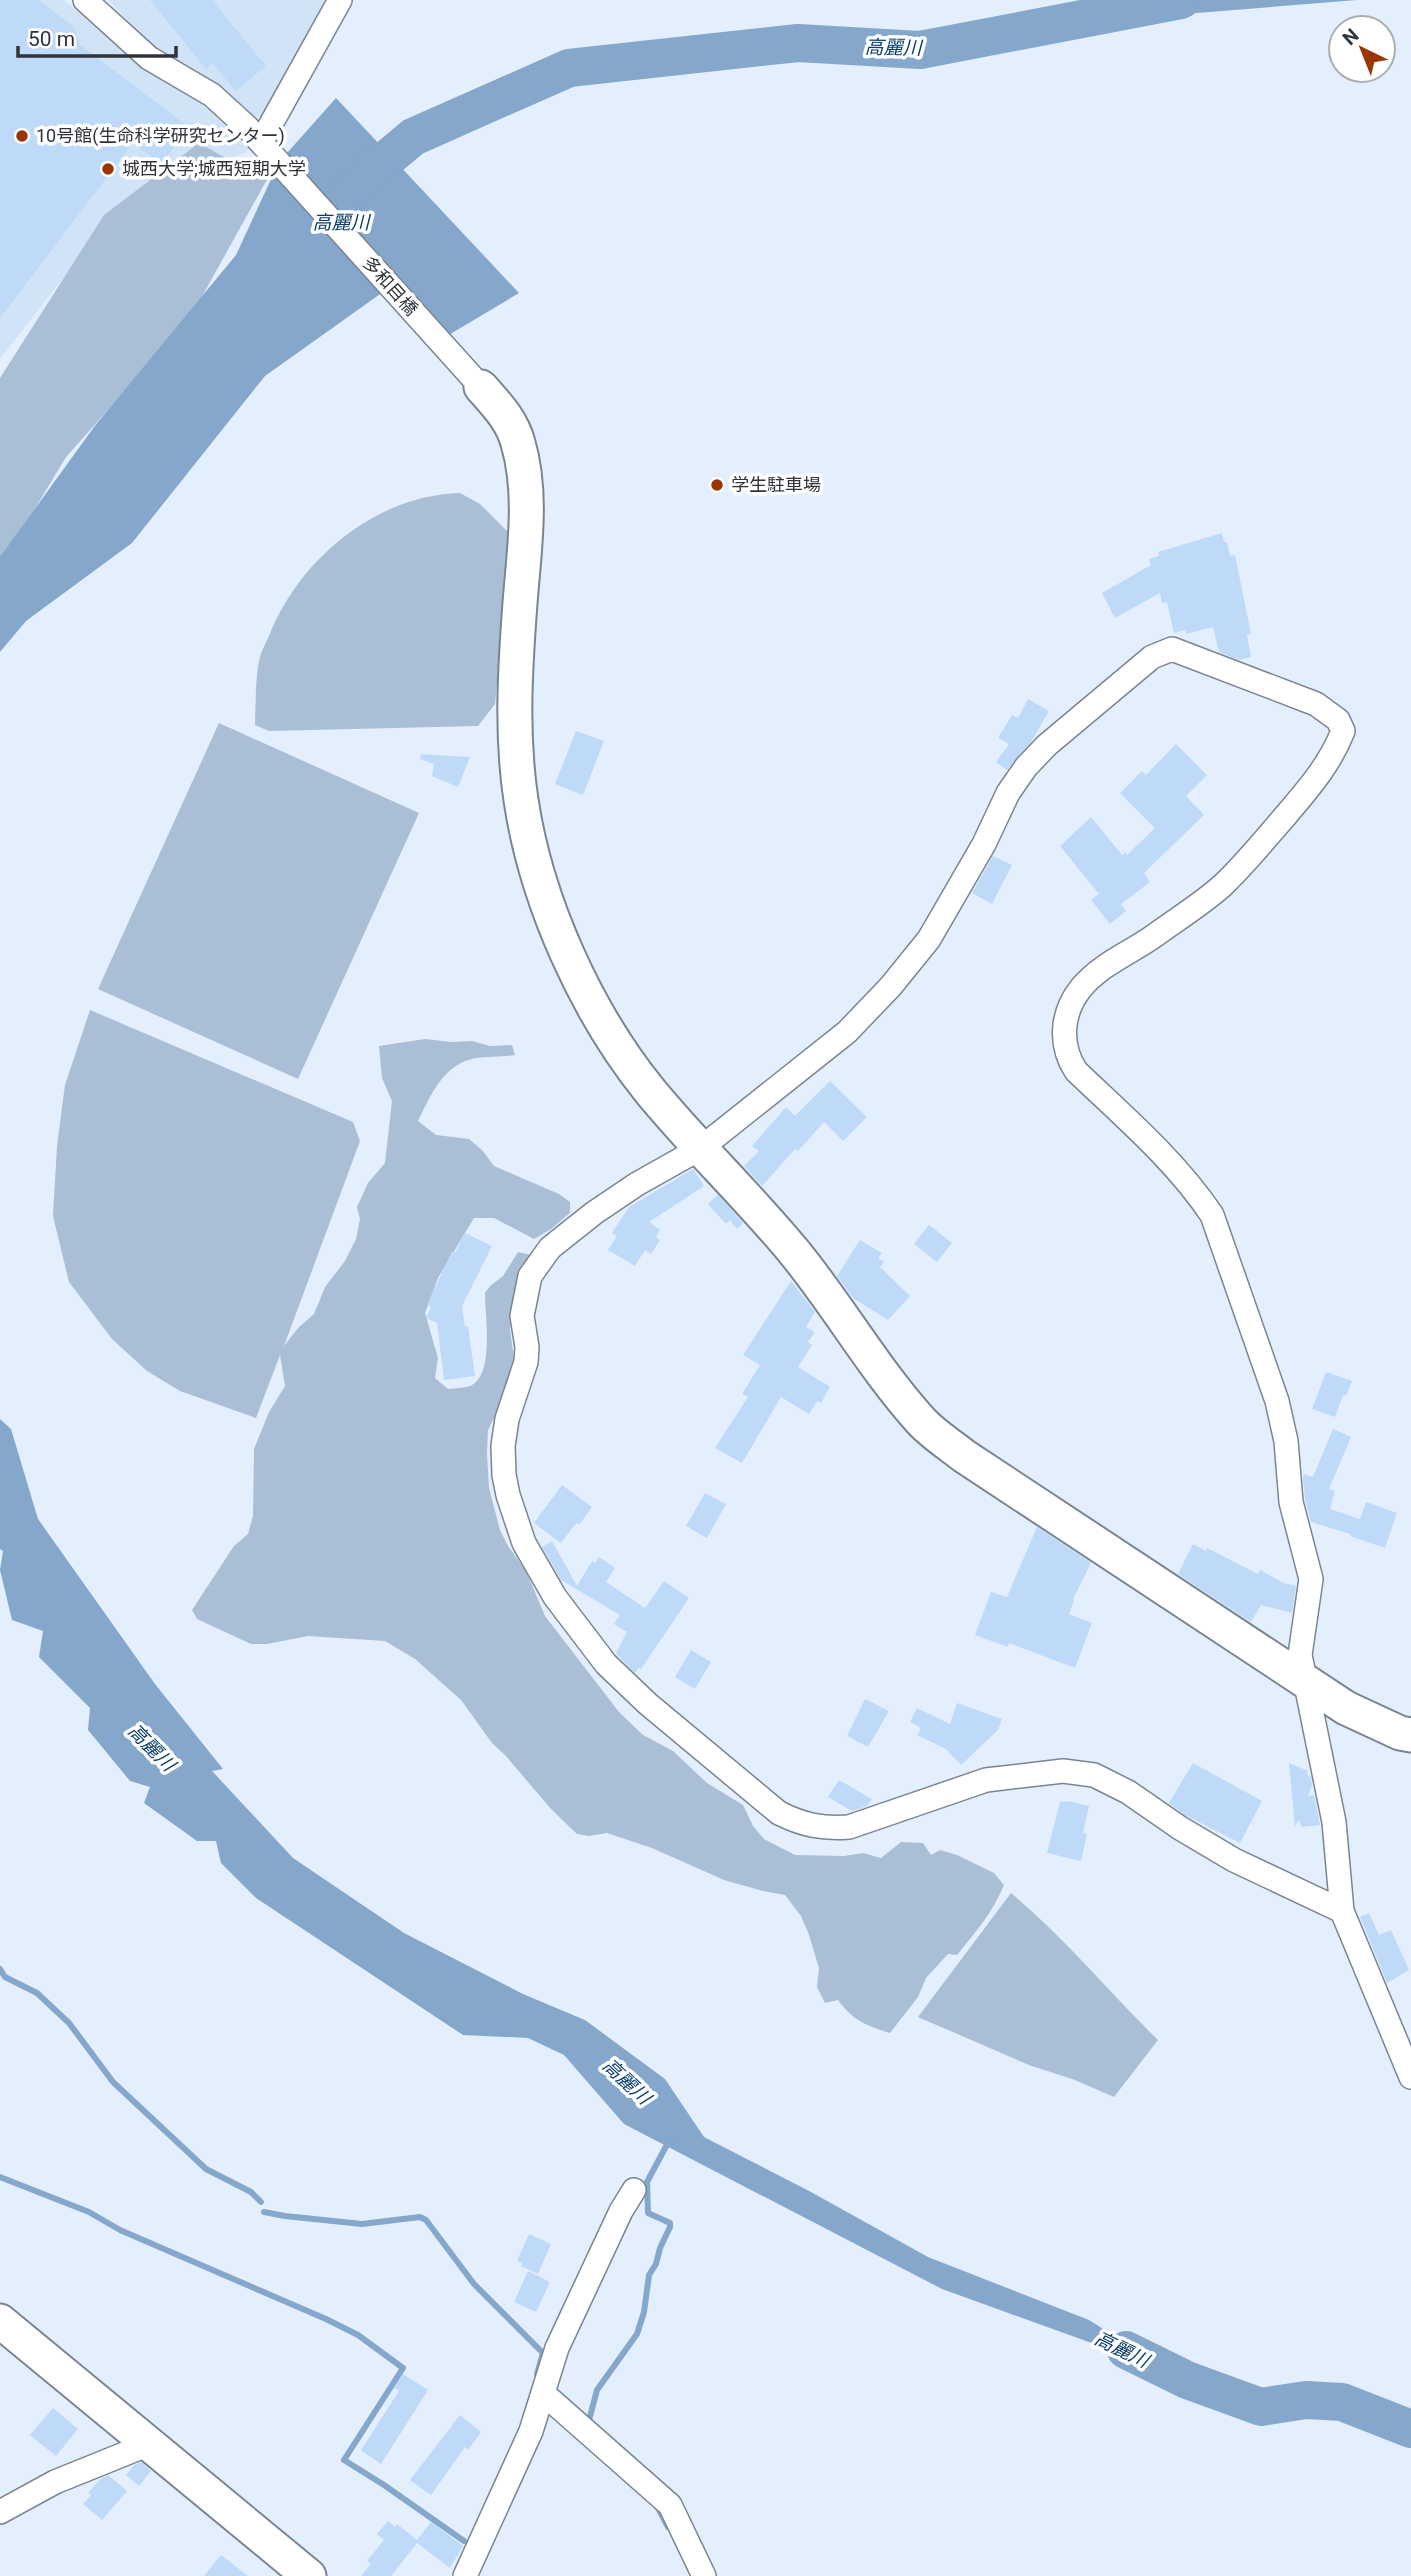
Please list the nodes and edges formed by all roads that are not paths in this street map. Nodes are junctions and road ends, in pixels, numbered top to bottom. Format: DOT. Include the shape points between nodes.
graph roads {
  1 [pos="85,0"];
  2 [pos="340,0"];
  3 [pos="266,148"];
  4 [pos="481,387"];
  5 [pos="701,1148"];
  6 [pos="1304,1679"];
  7 [pos="1411,1735"];
  8 [pos="1342,1911"];
  9 [pos="1411,2077"];
  10 [pos="634,2190"];
  11 [pos="0,2320"];
  12 [pos="544,2393"];
  13 [pos="149,2444"];
  14 [pos="0,2512"];
  15 [pos="309,2576"];
  16 [pos="465,2576"];
  17 [pos="704,2576"];
  1 -- 3 [label="street, 多和目橋" via="149,58 212,95"];
  2 -- 3 [label="street"];
  3 -- 4 [label="street, 多和目橋"];
  4 -- 5 [label="street" via="505,414 518,442 525,480 513,730 533,854 553,919 605,1026 649,1090"];
  5 -- 6 [label="street" via="796,1254 922,1423 964,1456"];
  5 -- 6 [label="street" via="847,1031 891,986 929,939 1026,767 1152,657 1172,649 1316,704 1338,720 1343,731 1322,773 1220,887 1108,964 1081,988 1069,1010 1063,1040 1076,1071 1161,1152 1212,1215 1277,1401 1286,1441 1290,1502 1311,1579 1300,1655"];
  5 -- 8 [label="street" via="637,1184 550,1248 530,1276 522,1315 526,1362 502,1446 508,1495 524,1543 555,1597 606,1664 779,1813 804,1825 849,1827 986,1780 1063,1771 1094,1775 1234,1860"];
  6 -- 7 [label="street" via="1346,1707"];
  6 -- 8 [label="street" via="1335,1822"];
  8 -- 9 [label="street"];
  10 -- 12 [label="street" via="556,2348"];
  11 -- 13 [label="street"];
  12 -- 16 [label="street"];
  12 -- 17 [label="street" via="670,2505"];
  13 -- 14 [label="street" via="55,2482"];
  13 -- 15 [label="street"];
}
